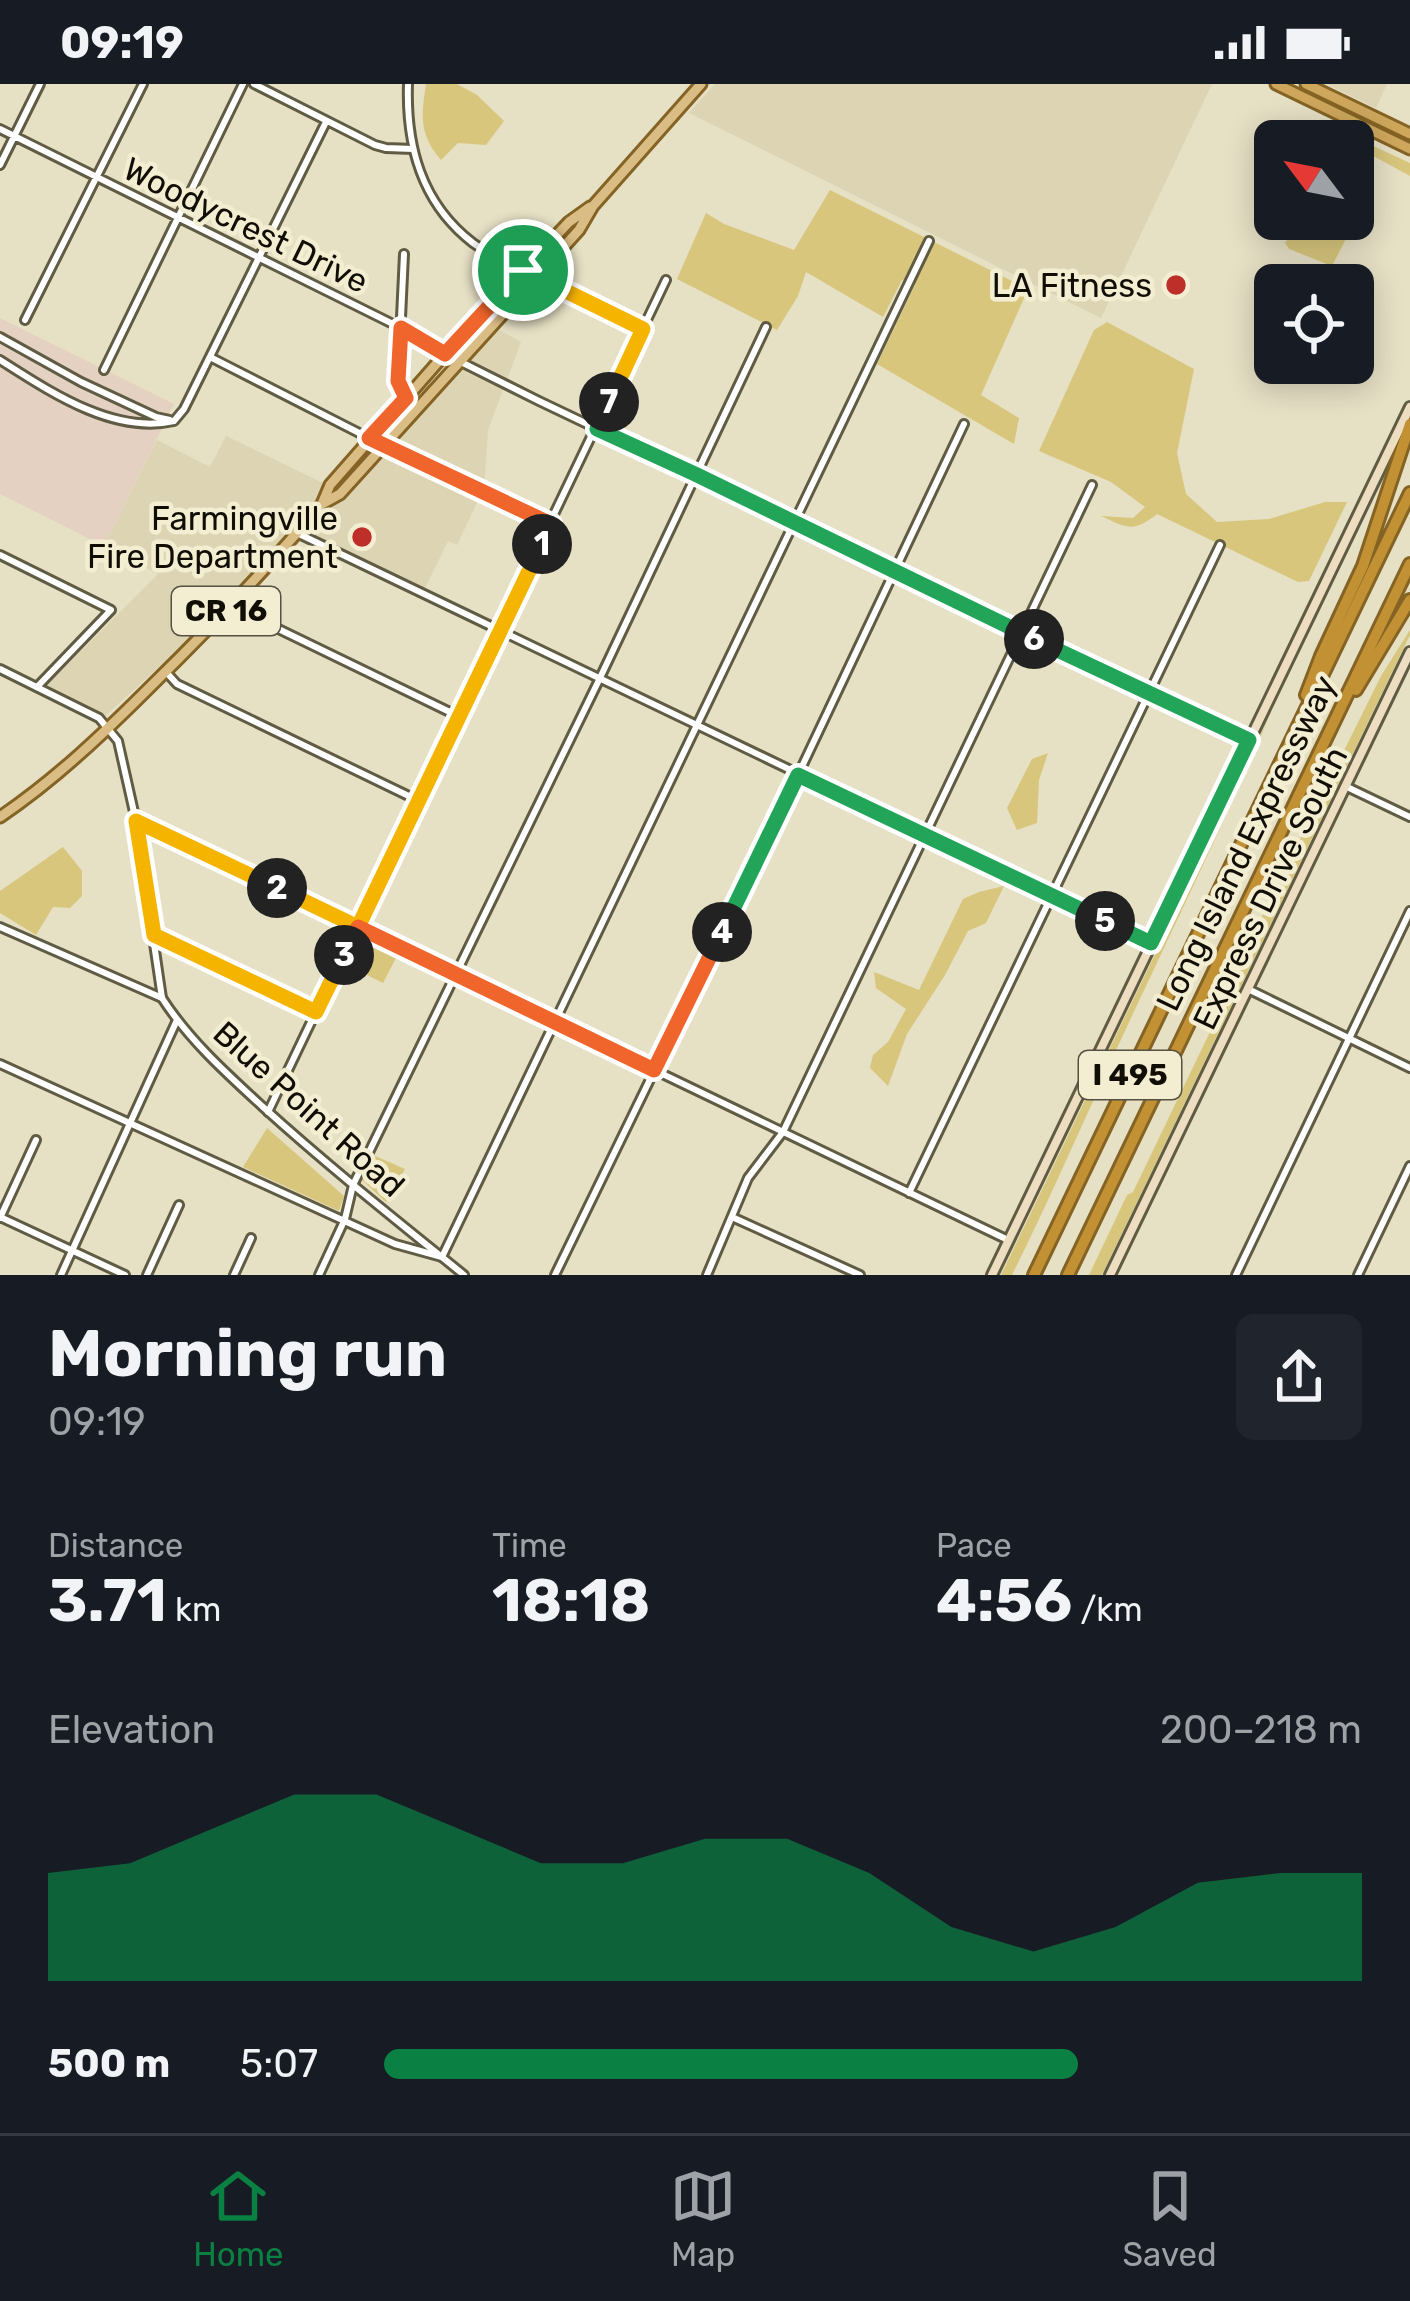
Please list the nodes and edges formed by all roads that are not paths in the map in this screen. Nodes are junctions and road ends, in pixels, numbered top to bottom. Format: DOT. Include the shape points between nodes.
graph roads {
  1 [pos="40,84"];
  2 [pos="143,84"];
  3 [pos="243,84"];
  4 [pos="254,84"];
  5 [pos="408,84"];
  6 [pos="701,84"];
  7 [pos="1276,84"];
  8 [pos="1306,84"];
  9 [pos="326,122"];
  10 [pos="0,129"];
  11 [pos="1410,134"];
  12 [pos="14,136"];
  13 [pos="413,149"];
  14 [pos="1410,150"];
  15 [pos="0,165"];
  16 [pos="95,178"];
  17 [pos="593,206"];
  18 [pos="178,218"];
  19 [pos="928,241"];
  20 [pos="404,254"];
  21 [pos="258,259"];
  22 [pos="523,270"];
  23 [pos="535,276"];
  24 [pos="666,280"];
  25 [pos="25,320"];
  26 [pos="766,327"];
  27 [pos="401,328"];
  28 [pos="643,329"];
  29 [pos="0,337"];
  30 [pos="445,354"];
  31 [pos="209,357"];
  32 [pos="0,360"];
  33 [pos="458,361"];
  34 [pos="104,370"];
  35 [pos="406,398"];
  36 [pos="1410,407"];
  37 [pos="174,421"];
  38 [pos="964,424"];
  39 [pos="1410,424"];
  40 [pos="597,429"];
  41 [pos="369,438"];
  42 [pos="382,444"];
  43 [pos="695,474"];
  44 [pos="1092,485"];
  45 [pos="1410,494"];
  46 [pos="322,504"];
  47 [pos="794,523"];
  48 [pos="551,524"];
  49 [pos="297,533"];
  50 [pos="1220,545"];
  51 [pos="0,555"];
  52 [pos="1410,563"];
  53 [pos="894,571"];
  54 [pos="1410,600"];
  55 [pos="231,606"];
  56 [pos="500,632"];
  57 [pos="1022,633"];
  58 [pos="1410,652"];
  59 [pos="0,669"];
  60 [pos="166,672"];
  61 [pos="599,680"];
  62 [pos="38,687"];
  63 [pos="1150,694"];
  64 [pos="458,716"];
  65 [pos="696,727"];
  66 [pos="109,728"];
  67 [pos="1249,740"];
  68 [pos="1318,754"];
  69 [pos="1279,766"];
  70 [pos="798,775"];
  71 [pos="1345,786"];
  72 [pos="417,800"];
  73 [pos="1410,817"];
  74 [pos="0,818"];
  75 [pos="136,821"];
  76 [pos="924,836"];
  77 [pos="1053,897"];
  78 [pos="1410,911"];
  79 [pos="0,927"];
  80 [pos="358,927"];
  81 [pos="154,935"];
  82 [pos="1151,943"];
  83 [pos="456,975"];
  84 [pos="1248,989"];
  85 [pos="162,998"];
  86 [pos="316,1012"];
  87 [pos="177,1020"];
  88 [pos="555,1022"];
  89 [pos="1349,1039"];
  90 [pos="0,1064"];
  91 [pos="1410,1068"];
  92 [pos="654,1070"];
  93 [pos="268,1112"];
  94 [pos="129,1123"];
  95 [pos="783,1132"];
  96 [pos="36,1140"];
  97 [pos="1410,1166"];
  98 [pos="353,1185"];
  99 [pos="909,1193"];
  100 [pos="179,1205"];
  101 [pos="732,1217"];
  102 [pos="0,1218"];
  103 [pos="345,1219"];
  104 [pos="250,1238"];
  105 [pos="1009,1240"];
  106 [pos="71,1251"];
  107 [pos="442,1257"];
  108 [pos="61,1275"];
  109 [pos="125,1275"];
  110 [pos="147,1275"];
  111 [pos="234,1275"];
  112 [pos="319,1275"];
  113 [pos="464,1275"];
  114 [pos="555,1275"];
  115 [pos="707,1275"];
  116 [pos="860,1275"];
  117 [pos="992,1275"];
  118 [pos="1034,1275"];
  119 [pos="1068,1275"];
  120 [pos="1110,1275"];
  121 [pos="1236,1275"];
  122 [pos="1358,1275"];
  1 -- 12 [label="street"];
  2 -- 16 [label="street"];
  3 -- 18 [label="street"];
  4 -- 9 [label="street"];
  5 -- 13 [label="street"];
  6 -- 17 [label="main road, CR 16"];
  7 -- 14 [label="highway"];
  8 -- 11 [label="highway"];
  9 -- 13 [label="street" via="386,148"];
  9 -- 21 [label="street"];
  10 -- 12 [label="street, Woodycrest Drive"];
  12 -- 15 [label="street"];
  12 -- 16 [label="street, Woodycrest Drive"];
  13 -- 22 [label="street" via="422,181 448,219"];
  16 -- 18 [label="street, Woodycrest Drive"];
  16 -- 25 [label="street"];
  17 -- 22 [label="main road, CR 16"];
  17 -- 23 [label="main road, CR 16"];
  18 -- 21 [label="street, Woodycrest Drive"];
  18 -- 34 [label="street"];
  19 -- 47 [label="street"];
  20 -- 27 [label="street"];
  21 -- 27 [label="street, Woodycrest Drive"];
  21 -- 31 [label="street"];
  22 -- 23 [label="street"];
  22 -- 30 [label="main road, CR 16"];
  23 -- 28 [label="street"];
  23 -- 33 [label="main road, CR 16"];
  24 -- 28 [label="street"];
  26 -- 43 [label="street"];
  27 -- 30 [label="street, Woodycrest Drive"];
  27 -- 35 [label="street" via="398,381"];
  28 -- 40 [label="street"];
  29 -- 37 [label="street"];
  30 -- 33 [label="street, Woodycrest Drive"];
  30 -- 35 [label="main road, CR 16"];
  31 -- 37 [label="street"];
  31 -- 41 [label="street"];
  32 -- 37 [label="street" via="70,402 121,420"];
  33 -- 40 [label="street, Woodycrest Drive"];
  33 -- 42 [label="main road, CR 16"];
  35 -- 41 [label="main road, CR 16"];
  36 -- 67 [label="main road"];
  38 -- 53 [label="street"];
  39 -- 69 [label="highway" via="1363,566"];
  40 -- 43 [label="street, Woodycrest Drive"];
  40 -- 48 [label="street"];
  41 -- 42 [label="street"];
  41 -- 46 [label="main road, CR 16"];
  42 -- 46 [label="main road, CR 16"];
  42 -- 48 [label="street"];
  43 -- 47 [label="street, Woodycrest Drive"];
  43 -- 61 [label="street"];
  44 -- 57 [label="street"];
  45 -- 69 [label="highway, Long Island Expressway / I 495"];
  46 -- 49 [label="main road, CR 16"];
  47 -- 53 [label="street, Woodycrest Drive"];
  47 -- 65 [label="street"];
  48 -- 56 [label="street"];
  49 -- 55 [label="main road, CR 16"];
  49 -- 56 [label="street"];
  50 -- 63 [label="street"];
  51 -- 62 [label="street" via="111,610"];
  52 -- 68 [label="highway, Long Island Expressway / I 495"];
  53 -- 57 [label="street, Woodycrest Drive"];
  53 -- 70 [label="street"];
  54 -- 68 [label="highway"];
  55 -- 60 [label="main road, CR 16"];
  55 -- 64 [label="street"];
  56 -- 61 [label="street"];
  56 -- 64 [label="street"];
  57 -- 63 [label="street, Woodycrest Drive"];
  57 -- 76 [label="street"];
  58 -- 71 [label="main road, Express Drive South"];
  59 -- 62 [label="street"];
  60 -- 66 [label="main road, CR 16"];
  60 -- 72 [label="street"];
  61 -- 65 [label="street"];
  61 -- 83 [label="street"];
  62 -- 66 [label="street"];
  63 -- 67 [label="street, Woodycrest Drive"];
  63 -- 77 [label="street"];
  64 -- 72 [label="street"];
  65 -- 70 [label="street"];
  65 -- 88 [label="street"];
  66 -- 74 [label="main road, CR 16"];
  66 -- 75 [label="street, Blue Point Road"];
  67 -- 82 [label="main road"];
  68 -- 119 [label="highway, Long Island Expressway / I 495"];
  69 -- 118 [label="highway, Long Island Expressway / I 495"];
  70 -- 76 [label="street"];
  70 -- 92 [label="street"];
  71 -- 73 [label="street"];
  71 -- 84 [label="main road, Express Drive South"];
  72 -- 80 [label="street"];
  75 -- 80 [label="street"];
  75 -- 81 [label="street, Blue Point Road"];
  76 -- 77 [label="street"];
  76 -- 95 [label="street"];
  77 -- 82 [label="street"];
  77 -- 99 [label="street"];
  78 -- 89 [label="street"];
  79 -- 85 [label="street"];
  80 -- 83 [label="street"];
  80 -- 86 [label="street"];
  81 -- 85 [label="street, Blue Point Road"];
  81 -- 86 [label="street"];
  82 -- 105 [label="main road"];
  83 -- 88 [label="street"];
  83 -- 98 [label="street"];
  84 -- 89 [label="street"];
  84 -- 120 [label="main road, Express Drive South"];
  85 -- 87 [label="street, Blue Point Road"];
  86 -- 93 [label="street"];
  87 -- 93 [label="street, Blue Point Road"];
  87 -- 94 [label="street"];
  88 -- 92 [label="street"];
  88 -- 107 [label="street"];
  89 -- 91 [label="street"];
  89 -- 121 [label="street"];
  90 -- 94 [label="street"];
  92 -- 95 [label="street"];
  92 -- 114 [label="street"];
  93 -- 98 [label="street, Blue Point Road"];
  94 -- 103 [label="street"];
  94 -- 106 [label="street"];
  95 -- 99 [label="street"];
  95 -- 101 [label="street" via="748,1178"];
  96 -- 102 [label="street"];
  97 -- 122 [label="street"];
  98 -- 103 [label="street"];
  98 -- 107 [label="street, Blue Point Road"];
  99 -- 105 [label="street"];
  100 -- 110 [label="street"];
  101 -- 115 [label="street"];
  101 -- 116 [label="street"];
  102 -- 106 [label="street"];
  103 -- 107 [label="street"];
  103 -- 112 [label="street"];
  104 -- 111 [label="street"];
  105 -- 117 [label="main road"];
  106 -- 108 [label="street"];
  106 -- 109 [label="street"];
  107 -- 113 [label="street, Blue Point Road"];
}
